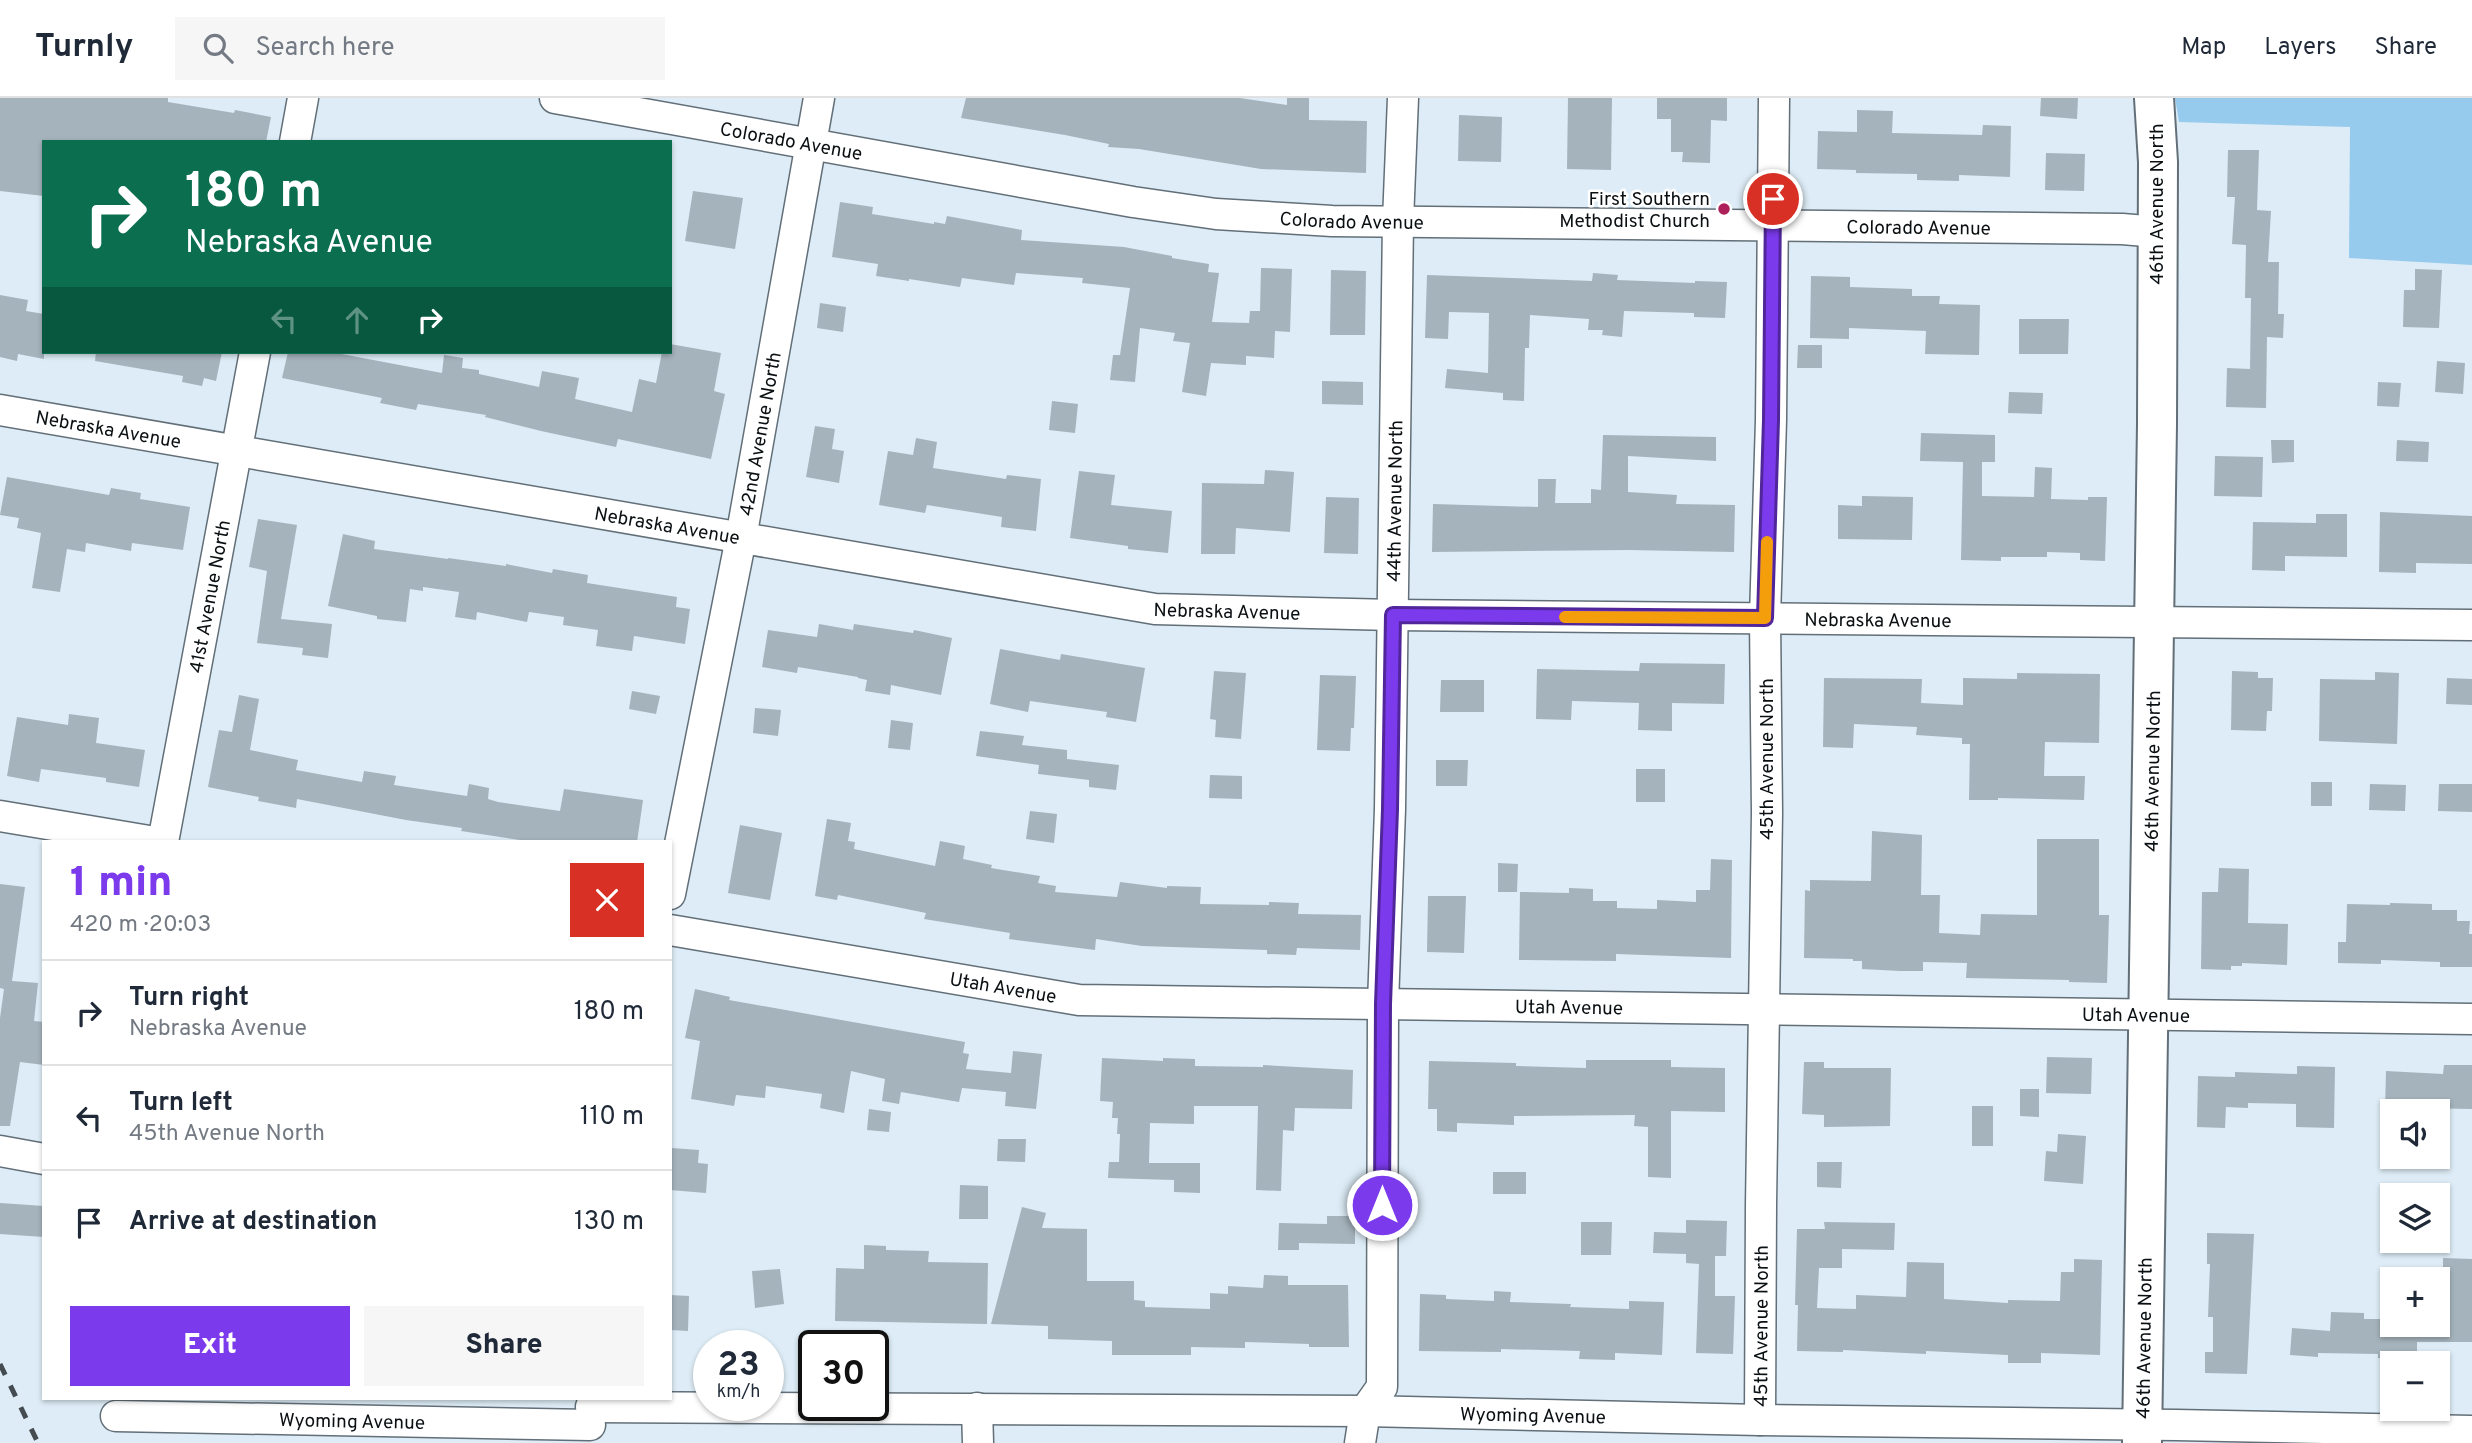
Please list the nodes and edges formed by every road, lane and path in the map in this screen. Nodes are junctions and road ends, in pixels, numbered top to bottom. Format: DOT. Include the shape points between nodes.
graph roads {
  1 [pos="303,98"];
  2 [pos="555,98"];
  3 [pos="820,98"];
  4 [pos="1403,98"];
  5 [pos="1774,98"];
  6 [pos="2154,98"];
  7 [pos="295,140"];
  8 [pos="811,143"];
  9 [pos="1398,221"];
  10 [pos="1773,225"];
  11 [pos="2158,232"];
  12 [pos="255,354"];
  13 [pos="0,410"];
  14 [pos="236,449"];
  15 [pos="741,538"];
  16 [pos="1393,615"];
  17 [pos="1765,618"];
  18 [pos="2154,621"];
  19 [pos="2472,625"];
  20 [pos="0,816"];
  21 [pos="143,840"];
  22 [pos="163,840"];
  23 [pos="672,884"];
  24 [pos="672,930"];
  25 [pos="1383,1004"];
  26 [pos="1765,1009"];
  27 [pos="2149,1014"];
  28 [pos="2472,1020"];
  29 [pos="0,1151"];
  30 [pos="42,1159"];
  31 [pos="977,1408"];
  32 [pos="1365,1411"];
  33 [pos="116,1416"];
  34 [pos="591,1418"];
  35 [pos="1751,1428"];
  36 [pos="2472,1431"];
  37 [pos="2142,1434"];
  38 [pos="978,1443"];
  39 [pos="1360,1443"];
  1 -- 7 [label="street"];
  2 -- 8 [label="street, Colorado Avenue"];
  3 -- 8 [label="street, 42nd Avenue North"];
  4 -- 9 [label="street, 44th Avenue North"];
  5 -- 10 [label="street, 45th Avenue North"];
  6 -- 11 [label="main road, 46th Avenue North"];
  8 -- 9 [label="street, Colorado Avenue" via="1216,214"];
  8 -- 15 [label="street, 42nd Avenue North"];
  9 -- 10 [label="street, Colorado Avenue"];
  9 -- 16 [label="street, 44th Avenue North"];
  10 -- 11 [label="street, Colorado Avenue"];
  10 -- 17 [label="street, 45th Avenue North"];
  11 -- 18 [label="main road, 46th Avenue North"];
  12 -- 14 [label="street, 41st Avenue North"];
  13 -- 14 [label="street, Nebraska Avenue"];
  14 -- 15 [label="street, Nebraska Avenue"];
  14 -- 22 [label="street, 41st Avenue North"];
  15 -- 16 [label="street, Nebraska Avenue" via="1155,609"];
  15 -- 23 [label="street, 42nd Avenue North"];
  16 -- 17 [label="street, Nebraska Avenue"];
  16 -- 25 [label="street, 44th Avenue North"];
  17 -- 18 [label="street, Nebraska Avenue"];
  17 -- 26 [label="street, 45th Avenue North"];
  18 -- 19 [label="street, Nebraska Avenue"];
  18 -- 27 [label="main road, 46th Avenue North"];
  20 -- 21 [label="street"];
  24 -- 25 [label="street, Utah Avenue" via="1079,1000"];
  25 -- 26 [label="street, Utah Avenue"];
  25 -- 32 [label="street, 44th Avenue North" via="1382,1387"];
  26 -- 27 [label="street, Utah Avenue"];
  26 -- 35 [label="street, 45th Avenue North"];
  27 -- 28 [label="street, Utah Avenue"];
  27 -- 37 [label="main road, 46th Avenue North"];
  29 -- 30 [label="street"];
  31 -- 32 [label="street, Wyoming Avenue"];
  31 -- 34 [label="street, Wyoming Avenue"];
  31 -- 38 [label="street"];
  32 -- 35 [label="street, Wyoming Avenue"];
  32 -- 39 [label="street, 44th Avenue North"];
  33 -- 34 [label="street, Wyoming Avenue"];
  35 -- 37 [label="street, Wyoming Avenue"];
  36 -- 37 [label="street, Wyoming Avenue"];
}
